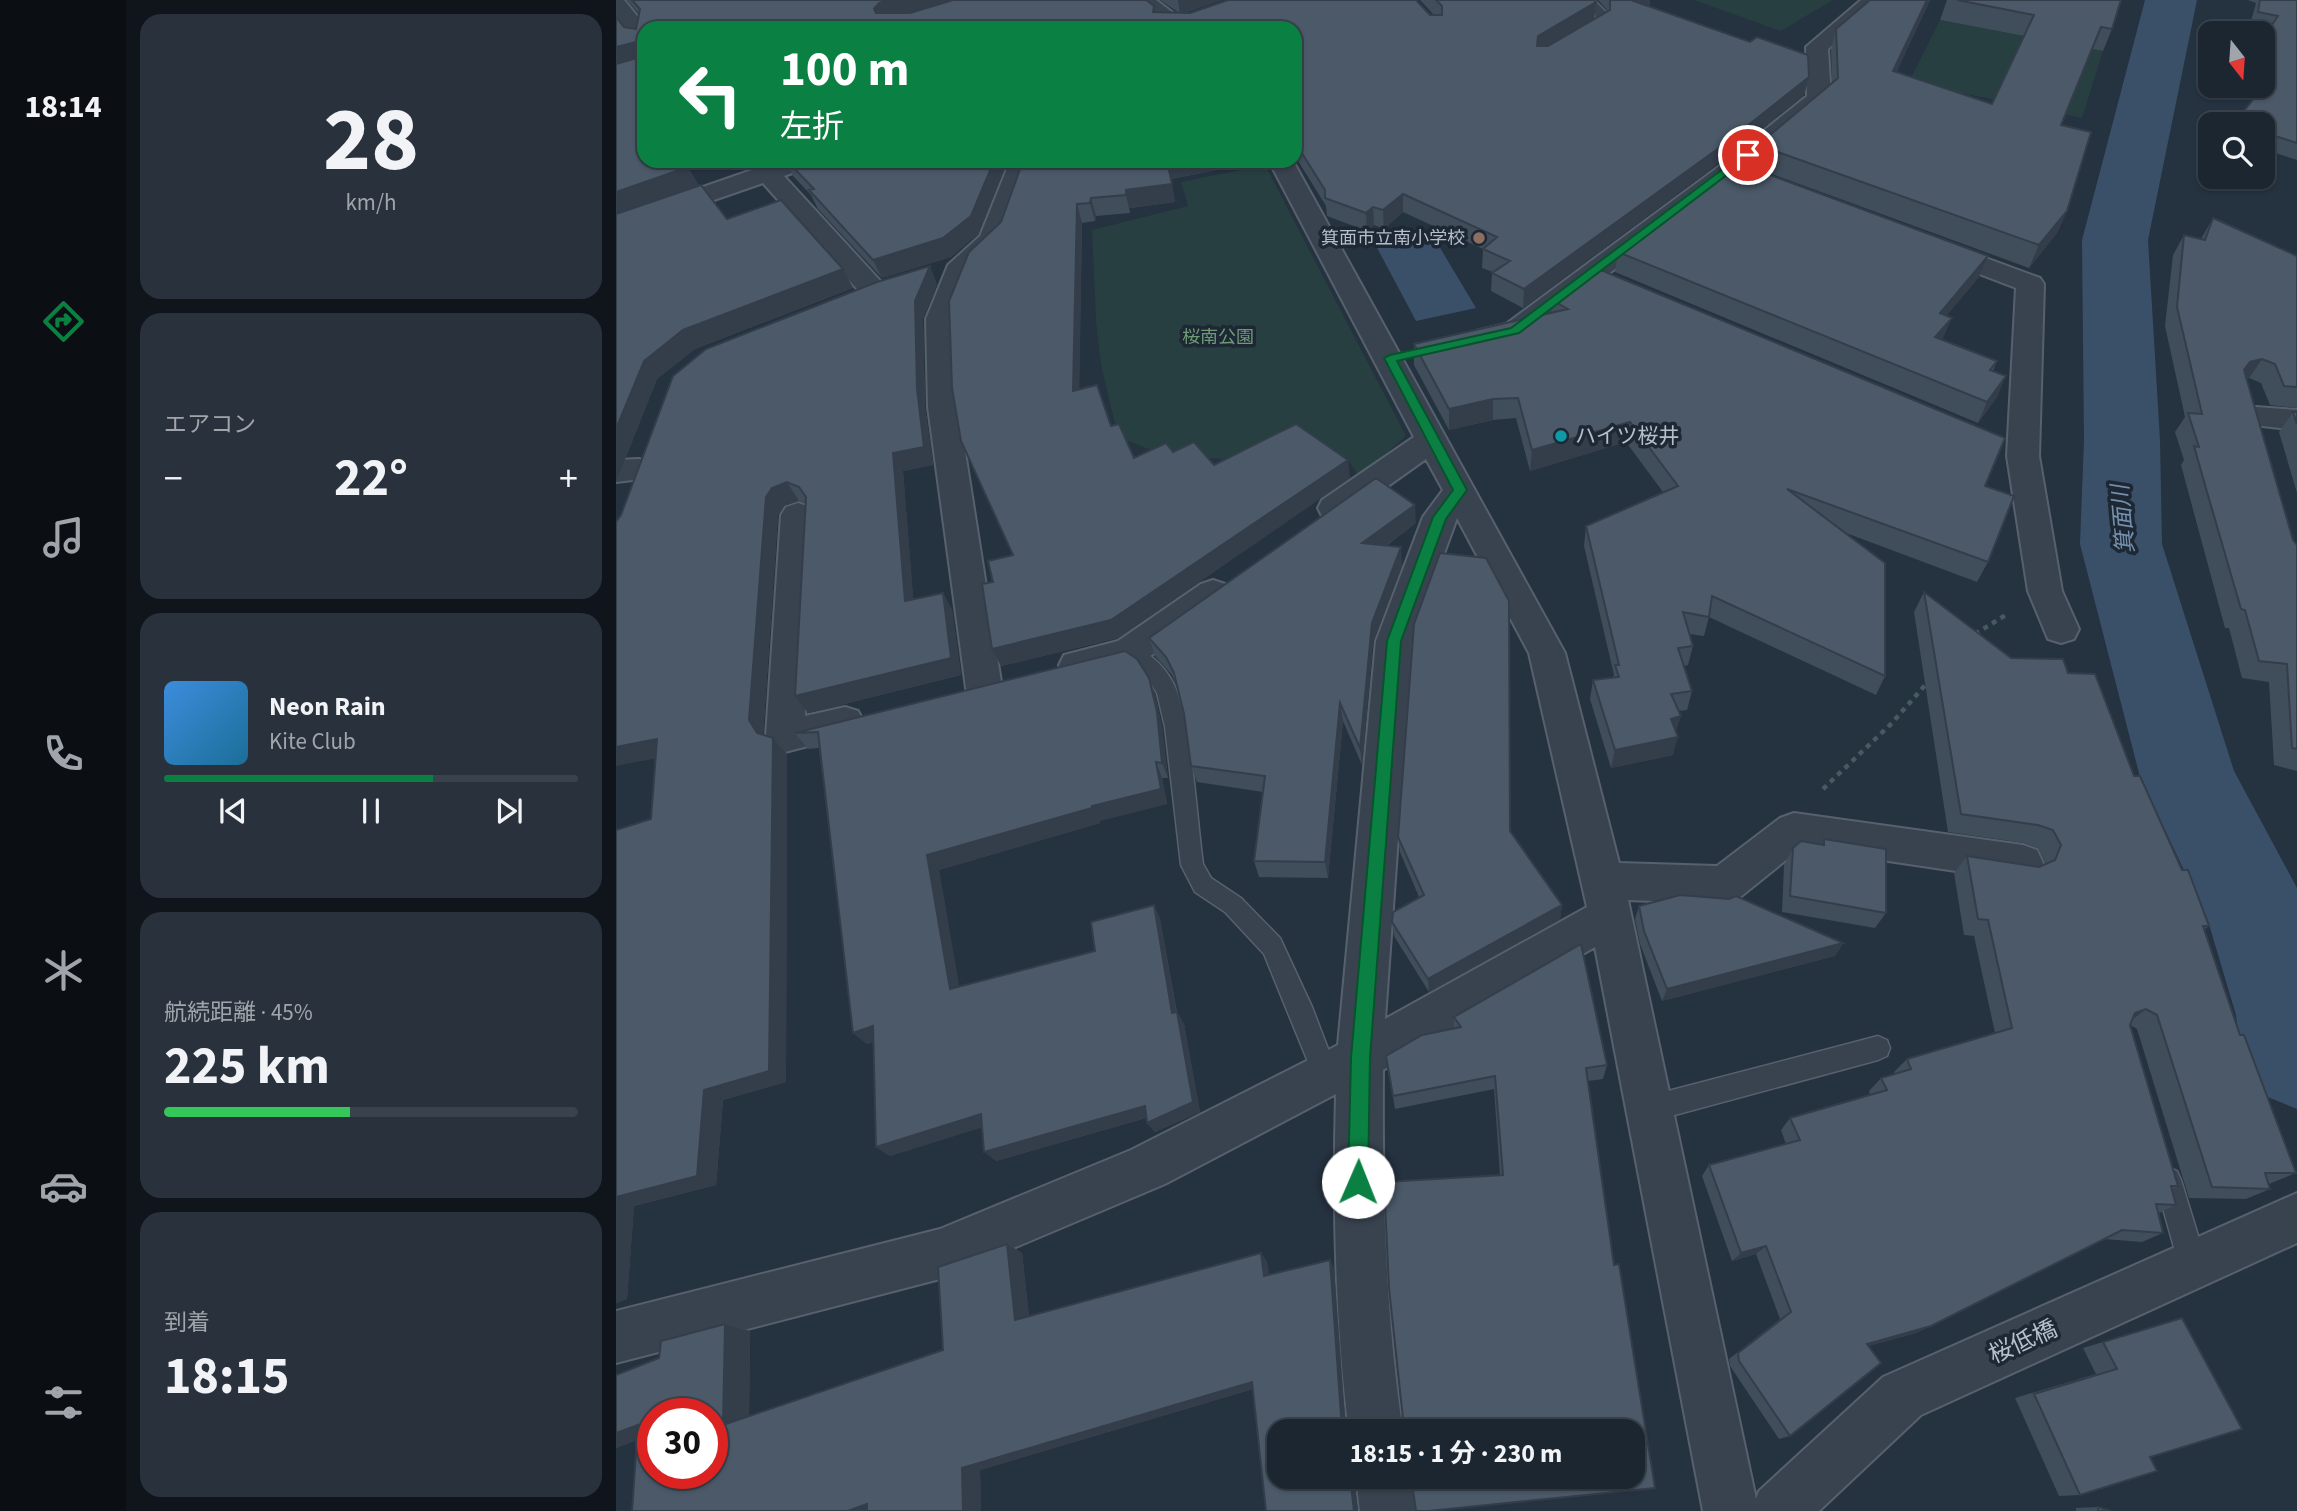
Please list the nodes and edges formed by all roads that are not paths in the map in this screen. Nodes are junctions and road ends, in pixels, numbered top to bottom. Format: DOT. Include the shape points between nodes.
graph roads {
  1 [pos="1142,0"];
  2 [pos="1587,0"];
  3 [pos="1874,0"];
  4 [pos="616,5"];
  5 [pos="1202,17"];
  6 [pos="1168,21"];
  7 [pos="1192,21"];
  8 [pos="637,30"];
  9 [pos="1572,40"];
  10 [pos="761,168"];
  11 [pos="764,168"];
  12 [pos="1019,168"];
  13 [pos="1285,168"];
  14 [pos="616,226"];
  15 [pos="1913,239"];
  16 [pos="962,265"];
  17 [pos="1465,342"];
  18 [pos="2256,417"];
  19 [pos="2297,420"];
  20 [pos="1433,439"];
  21 [pos="1460,490"];
  22 [pos="798,515"];
  23 [pos="1309,526"];
  24 [pos="1241,573"];
  25 [pos="2061,629"];
  26 [pos="1129,652"];
  27 [pos="1050,672"];
  28 [pos="984,688"];
  29 [pos="878,714"];
  30 [pos="2023,863"];
  31 [pos="1607,898"];
  32 [pos="1878,1048"];
  33 [pos="1343,1066"];
  34 [pos="1649,1110"];
  35 [pos="2162,1158"];
  36 [pos="2280,1226"];
  37 [pos="2193,1265"];
  38 [pos="616,1337"];
  39 [pos="1374,1419"];
  40 [pos="1385,1489"];
  41 [pos="1388,1511"];
  42 [pos="1731,1511"];
  43 [pos="1779,1511"];
  1 -- 6 [label="street"];
  2 -- 9 [label="lane" via="1601,13 1603,22"];
  3 -- 17 [label="street" via="1817,47 1819,98 1743,175 1602,281 1515,331"];
  4 -- 8 [label="street"];
  5 -- 7 [label="street"];
  10 -- 14 [label="street"];
  11 -- 16 [label="street" via="887,289"];
  12 -- 16 [label="street" via="992,240"];
  13 -- 20 [label="street" via="1402,356"];
  15 -- 25 [label="street" via="2030,284 2010,451 2045,591"];
  16 -- 28 [label="street" via="940,319 939,348 943,407"];
  18 -- 19 [label="street"];
  20 -- 21 [label="street"];
  20 -- 23 [label="street"];
  21 -- 31 [label="street" via="1547,653"];
  21 -- 33 [label="street" via="1440,517 1394,641"];
  22 -- 29 [label="street" via="785,736"];
  24 -- 26 [label="street"];
  26 -- 27 [label="street"];
  26 -- 33 [label="lane" via="1152,668 1167,691 1192,865 1203,886 1233,905 1272,946"];
  30 -- 31 [label="street" via="1794,830 1724,885"];
  31 -- 33 [label="street"];
  31 -- 34 [label="street"];
  32 -- 34 [label="lane"];
  33 -- 38 [label="street" via="1148,1167 940,1254"];
  33 -- 39 [label="street" via="1358,1182"];
  34 -- 42 [label="street"];
  35 -- 37 [label="lane"];
  36 -- 37 [label="street, 桜低橋"];
  37 -- 43 [label="street, 桜低橋" via="1902,1396"];
  40 -- 41 [label="street"];
}
